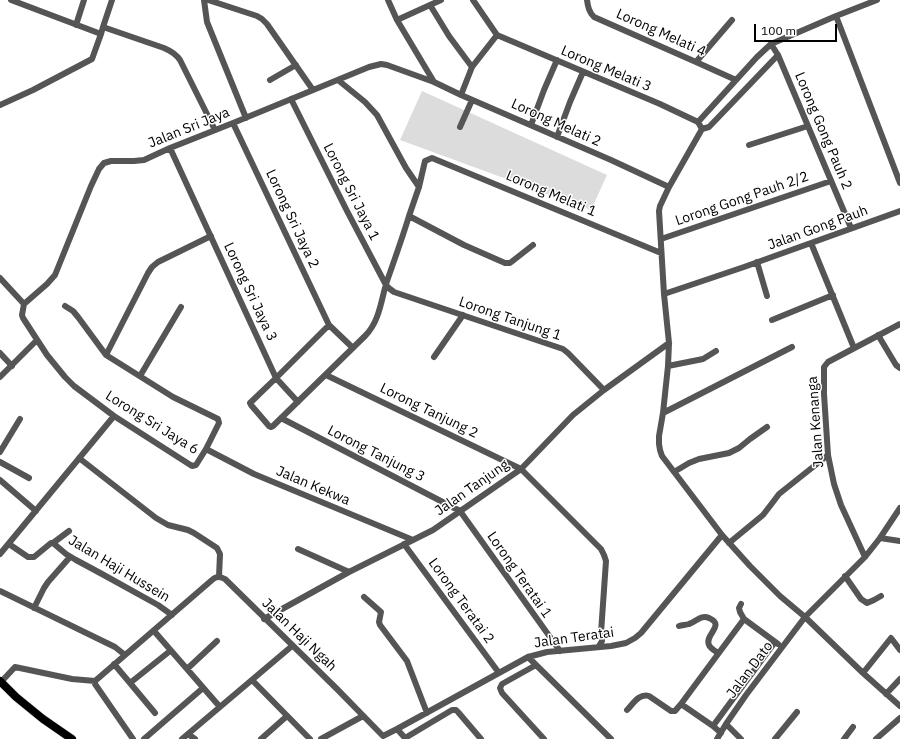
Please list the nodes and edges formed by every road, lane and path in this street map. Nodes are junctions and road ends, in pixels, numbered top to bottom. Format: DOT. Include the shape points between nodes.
graph roads {
  1 [pos="11,0"];
  2 [pos="84,0"];
  3 [pos="112,0"];
  4 [pos="204,0"];
  5 [pos="208,0"];
  6 [pos="388,0"];
  7 [pos="441,0"];
  8 [pos="473,0"];
  9 [pos="587,0"];
  10 [pos="877,0"];
  11 [pos="430,5"];
  12 [pos="836,16"];
  13 [pos="397,20"];
  14 [pos="732,20"];
  15 [pos="76,26"];
  16 [pos="103,26"];
  17 [pos="101,34"];
  18 [pos="497,35"];
  19 [pos="771,44"];
  20 [pos="778,56"];
  21 [pos="556,60"];
  22 [pos="696,62"];
  23 [pos="296,65"];
  24 [pos="472,67"];
  25 [pos="583,72"];
  26 [pos="270,80"];
  27 [pos="338,80"];
  28 [pos="736,80"];
  29 [pos="434,82"];
  30 [pos="313,90"];
  31 [pos="461,95"];
  32 [pos="291,100"];
  33 [pos="472,100"];
  34 [pos="0,105"];
  35 [pos="246,118"];
  36 [pos="698,122"];
  37 [pos="233,123"];
  38 [pos="531,125"];
  39 [pos="460,126"];
  40 [pos="808,126"];
  41 [pos="702,129"];
  42 [pos="215,130"];
  43 [pos="557,137"];
  44 [pos="749,145"];
  45 [pos="170,148"];
  46 [pos="831,181"];
  47 [pos="900,183"];
  48 [pos="418,187"];
  49 [pos="669,187"];
  50 [pos="900,211"];
  51 [pos="409,216"];
  52 [pos="852,228"];
  53 [pos="211,236"];
  54 [pos="661,239"];
  55 [pos="811,243"];
  56 [pos="533,245"];
  57 [pos="662,253"];
  58 [pos="757,262"];
  59 [pos="1,281"];
  60 [pos="386,285"];
  61 [pos="394,292"];
  62 [pos="664,294"];
  63 [pos="833,295"];
  64 [pos="767,296"];
  65 [pos="24,304"];
  66 [pos="65,306"];
  67 [pos="181,306"];
  68 [pos="463,315"];
  69 [pos="772,320"];
  70 [pos="900,324"];
  71 [pos="329,325"];
  72 [pos="878,335"];
  73 [pos="37,340"];
  74 [pos="669,343"];
  75 [pos="792,347"];
  76 [pos="353,348"];
  77 [pos="854,348"];
  78 [pos="716,352"];
  79 [pos="0,353"];
  80 [pos="106,355"];
  81 [pos="434,357"];
  82 [pos="12,366"];
  83 [pos="668,366"];
  84 [pos="900,368"];
  85 [pos="326,375"];
  86 [pos="140,376"];
  87 [pos="0,377"];
  88 [pos="276,378"];
  89 [pos="604,390"];
  90 [pos="298,402"];
  91 [pos="663,412"];
  92 [pos="114,416"];
  93 [pos="281,418"];
  94 [pos="20,419"];
  95 [pos="767,427"];
  96 [pos="206,449"];
  97 [pos="0,452"];
  98 [pos="828,455"];
  99 [pos="79,458"];
  100 [pos="0,462"];
  101 [pos="521,469"];
  102 [pos="674,472"];
  103 [pos="29,478"];
  104 [pos="0,480"];
  105 [pos="900,508"];
  106 [pos="36,511"];
  107 [pos="460,511"];
  108 [pos="69,531"];
  109 [pos="722,535"];
  110 [pos="880,538"];
  111 [pos="413,540"];
  112 [pos="900,541"];
  113 [pos="53,543"];
  114 [pos="729,543"];
  115 [pos="9,544"];
  116 [pos="404,544"];
  117 [pos="298,548"];
  118 [pos="0,554"];
  119 [pos="70,557"];
  120 [pos="865,557"];
  121 [pos="349,572"];
  122 [pos="219,573"];
  123 [pos="845,576"];
  124 [pos="0,592"];
  125 [pos="881,596"];
  126 [pos="364,597"];
  127 [pos="741,604"];
  128 [pos="34,608"];
  129 [pos="168,612"];
  130 [pos="805,617"];
  131 [pos="264,619"];
  132 [pos="744,619"];
  133 [pos="679,626"];
  134 [pos="154,631"];
  135 [pos="217,641"];
  136 [pos="775,642"];
  137 [pos="292,646"];
  138 [pos="599,646"];
  139 [pos="782,647"];
  140 [pos="170,650"];
  141 [pos="900,650"];
  142 [pos="122,652"];
  143 [pos="560,652"];
  144 [pos="718,653"];
  145 [pos="528,657"];
  146 [pos="114,664"];
  147 [pos="536,665"];
  148 [pos="187,669"];
  149 [pos="499,673"];
  150 [pos="863,673"];
  151 [pos="900,679"];
  152 [pos="252,680"];
  153 [pos="95,681"];
  154 [pos="0,682"];
  155 [pos="130,683"];
  156 [pos="203,688"];
  157 [pos="886,694"];
  158 [pos="681,704"];
  159 [pos="900,706"];
  160 [pos="220,707"];
  161 [pos="627,710"];
  162 [pos="797,712"];
  163 [pos="427,713"];
  164 [pos="154,714"];
  165 [pos="287,716"];
  166 [pos="363,716"];
  167 [pos="900,718"];
  168 [pos="726,724"];
  169 [pos="713,726"];
  170 [pos="854,726"];
  171 [pos="397,729"];
  172 [pos="721,733"];
  173 [pos="188,734"];
  174 [pos="381,738"];
  175 [pos="72,739"];
  176 [pos="133,739"];
  177 [pos="144,739"];
  178 [pos="182,739"];
  179 [pos="195,739"];
  180 [pos="261,739"];
  181 [pos="310,739"];
  182 [pos="321,739"];
  183 [pos="405,739"];
  184 [pos="481,739"];
  185 [pos="544,739"];
  186 [pos="611,739"];
  187 [pos="717,739"];
  188 [pos="740,739"];
  189 [pos="775,739"];
  190 [pos="844,739"];
  191 [pos="876,739"];
  1 -- 15 [label="street"];
  2 -- 15 [label="street"];
  3 -- 16 [label="street"];
  4 -- 35 [label="street" via="207,22"];
  5 -- 23 [label="street" via="262,19"];
  6 -- 13 [label="street"];
  7 -- 11 [label="street"];
  8 -- 18 [label="street"];
  9 -- 22 [label="street, Lorong Melati 4" via="594,17"];
  10 -- 12 [label="street"];
  11 -- 13 [label="street"];
  11 -- 24 [label="street"];
  12 -- 19 [label="street"];
  12 -- 47 [label="street"];
  13 -- 29 [label="street"];
  14 -- 22 [label="street"];
  15 -- 17 [label="street"];
  16 -- 17 [label="street"];
  16 -- 42 [label="street" via="177,55"];
  17 -- 34 [label="street" via="92,59"];
  18 -- 21 [label="street, Lorong Melati 3"];
  18 -- 24 [label="street"];
  19 -- 20 [label="street, Lorong Gong Pauh 2"];
  19 -- 28 [label="street"];
  20 -- 40 [label="street, Lorong Gong Pauh 2"];
  20 -- 41 [label="street" via="709,127"];
  21 -- 25 [label="street, Lorong Melati 3"];
  21 -- 38 [label="street"];
  22 -- 28 [label="street, Lorong Melati 4"];
  23 -- 26 [label="street"];
  23 -- 30 [label="street"];
  24 -- 31 [label="street"];
  25 -- 36 [label="street, Lorong Melati 3"];
  25 -- 43 [label="street"];
  27 -- 29 [label="street, Jalan Sri Jaya" via="381,64"];
  27 -- 30 [label="street, Jalan Sri Jaya"];
  27 -- 48 [label="street" via="377,115"];
  28 -- 36 [label="street"];
  29 -- 31 [label="street, Lorong Melati 2"];
  30 -- 32 [label="street, Jalan Sri Jaya"];
  31 -- 33 [label="street, Lorong Melati 2"];
  32 -- 35 [label="street, Jalan Sri Jaya"];
  32 -- 60 [label="street, Lorong Sri Jaya 1"];
  33 -- 38 [label="street, Lorong Melati 2"];
  33 -- 39 [label="street"];
  35 -- 37 [label="street, Jalan Sri Jaya"];
  36 -- 41 [label="street"];
  37 -- 42 [label="street, Jalan Sri Jaya"];
  37 -- 71 [label="street, Lorong Sri Jaya 2"];
  38 -- 43 [label="street, Lorong Melati 2"];
  40 -- 44 [label="street"];
  40 -- 46 [label="street, Lorong Gong Pauh 2"];
  41 -- 49 [label="street"];
  42 -- 45 [label="street, Jalan Sri Jaya"];
  43 -- 49 [label="street, Lorong Melati 2"];
  45 -- 53 [label="street, Lorong Sri Jaya 3"];
  45 -- 65 [label="street, Jalan Sri Jaya" via="139,161 108,161 101,166 55,275"];
  46 -- 52 [label="street, Lorong Gong Pauh 2"];
  46 -- 54 [label="street, Lorong Gong Pauh 2/2"];
  48 -- 51 [label="street"];
  48 -- 57 [label="street, Lorong Melati 1" via="425,161 430,158"];
  49 -- 54 [label="street" via="659,211"];
  50 -- 52 [label="street, Jalan Gong Pauh"];
  51 -- 56 [label="street" via="505,263 510,263"];
  51 -- 60 [label="street"];
  52 -- 55 [label="street, Jalan Gong Pauh"];
  53 -- 80 [label="street" via="152,267"];
  53 -- 88 [label="street, Lorong Sri Jaya 3"];
  54 -- 57 [label="street"];
  55 -- 58 [label="street, Jalan Gong Pauh"];
  55 -- 63 [label="street"];
  57 -- 62 [label="street"];
  58 -- 62 [label="street, Jalan Gong Pauh"];
  58 -- 64 [label="street"];
  59 -- 65 [label="street"];
  60 -- 61 [label="street, Lorong Sri Jaya 1"];
  60 -- 76 [label="street" via="375,323"];
  61 -- 68 [label="street, Lorong Tanjung 1"];
  62 -- 74 [label="street"];
  63 -- 69 [label="street"];
  63 -- 77 [label="street"];
  65 -- 73 [label="street, Lorong Sri Jaya 6" via="23,318"];
  66 -- 80 [label="street, Lorong Sri Jaya 6" via="73,311"];
  67 -- 86 [label="street"];
  68 -- 81 [label="street"];
  68 -- 89 [label="street, Lorong Tanjung 1" via="563,349"];
  70 -- 72 [label="street, Jalan Kenanga"];
  71 -- 76 [label="street"];
  71 -- 88 [label="street"];
  72 -- 77 [label="street, Jalan Kenanga"];
  72 -- 84 [label="street"];
  73 -- 82 [label="street"];
  73 -- 92 [label="street, Lorong Sri Jaya 6" via="65,377"];
  74 -- 83 [label="street"];
  74 -- 89 [label="street, Jalan Tanjung"];
  75 -- 91 [label="street"];
  76 -- 85 [label="street"];
  77 -- 98 [label="street, Jalan Kenanga" via="828,362 824,367"];
  78 -- 83 [label="street" via="703,360"];
  79 -- 82 [label="street"];
  80 -- 86 [label="street, Lorong Sri Jaya 6"];
  82 -- 87 [label="street"];
  83 -- 91 [label="street"];
  85 -- 90 [label="street"];
  85 -- 101 [label="street, Lorong Tanjung 2"];
  86 -- 96 [label="street, Lorong Sri Jaya 6" via="183,402 218,419 219,423"];
  88 -- 90 [label="street, Lorong Sri Jaya 3"];
  88 -- 93 [label="street" via="250,405 271,427"];
  89 -- 101 [label="street, Jalan Tanjung" via="565,422"];
  90 -- 93 [label="street"];
  91 -- 102 [label="street" via="659,436 660,450"];
  92 -- 96 [label="street, Lorong Sri Jaya 6" via="192,466 196,465"];
  92 -- 99 [label="street"];
  93 -- 107 [label="street, Lorong Tanjung 3"];
  94 -- 97 [label="street"];
  95 -- 102 [label="street" via="739,448 699,459"];
  96 -- 111 [label="street, Jalan Kekwa" via="254,474"];
  98 -- 114 [label="street" via="779,494 763,515"];
  98 -- 120 [label="street, Jalan Kenanga" via="837,495"];
  99 -- 106 [label="street"];
  99 -- 122 [label="street" via="156,518 188,530 217,548 220,552"];
  100 -- 103 [label="street"];
  101 -- 107 [label="street, Jalan Tanjung"];
  101 -- 138 [label="street, Lorong Tanjung 2" via="601,549 604,555 606,561 602,641"];
  102 -- 109 [label="street"];
  104 -- 106 [label="street"];
  105 -- 110 [label="street, Jalan Dato"];
  106 -- 115 [label="street"];
  107 -- 111 [label="street, Jalan Tanjung"];
  107 -- 143 [label="street, Lorong Teratai 1"];
  108 -- 113 [label="street"];
  109 -- 114 [label="street"];
  109 -- 138 [label="street, Jalan Teratai" via="641,633 626,643"];
  110 -- 112 [label="street"];
  110 -- 120 [label="street, Jalan Dato"];
  111 -- 116 [label="street, Jalan Tanjung"];
  113 -- 115 [label="street" via="31,558"];
  113 -- 119 [label="street, Jalan Haji Hussein"];
  114 -- 130 [label="street" via="780,596"];
  115 -- 118 [label="street"];
  116 -- 121 [label="street, Jalan Tanjung"];
  116 -- 149 [label="street, Lorong Teratai 2"];
  117 -- 121 [label="street"];
  119 -- 128 [label="street" via="48,582"];
  119 -- 129 [label="street, Jalan Haji Hussein"];
  120 -- 123 [label="street, Jalan Dato"];
  121 -- 131 [label="street, Jalan Tanjung"];
  122 -- 129 [label="street"];
  122 -- 131 [label="street, Jalan Haji Ngah"];
  123 -- 125 [label="street" via="861,599 867,603"];
  123 -- 130 [label="street, Jalan Dato"];
  124 -- 128 [label="street"];
  126 -- 163 [label="street" via="381,612 380,625 407,661"];
  127 -- 132 [label="street" via="739,608"];
  128 -- 142 [label="street"];
  129 -- 134 [label="street"];
  130 -- 139 [label="street, Jalan Dato"];
  130 -- 150 [label="street"];
  131 -- 137 [label="street, Jalan Haji Ngah"];
  132 -- 136 [label="street"];
  132 -- 144 [label="street"];
  133 -- 144 [label="street" via="708,617 716,626 708,644"];
  134 -- 140 [label="street"];
  134 -- 142 [label="street"];
  135 -- 148 [label="street"];
  136 -- 139 [label="street"];
  136 -- 169 [label="street"];
  137 -- 152 [label="street"];
  137 -- 166 [label="street, Jalan Haji Ngah"];
  138 -- 143 [label="street, Jalan Teratai"];
  139 -- 168 [label="street, Jalan Dato"];
  140 -- 148 [label="street"];
  140 -- 155 [label="street"];
  141 -- 150 [label="street" via="891,638"];
  142 -- 146 [label="street"];
  143 -- 145 [label="street, Jalan Teratai"];
  144 -- 158 [label="street"];
  145 -- 147 [label="street"];
  145 -- 149 [label="street, Jalan Teratai"];
  146 -- 153 [label="street"];
  146 -- 155 [label="street"];
  147 -- 185 [label="street" via="502,684 500,688"];
  147 -- 186 [label="street"];
  148 -- 156 [label="street"];
  149 -- 163 [label="street, Jalan Teratai"];
  150 -- 157 [label="street"];
  151 -- 157 [label="street"];
  152 -- 160 [label="street"];
  152 -- 165 [label="street"];
  153 -- 154 [label="street" via="15,667"];
  153 -- 176 [label="street"];
  154 -- 175 [label="main road" via="43,719"];
  155 -- 164 [label="street"];
  156 -- 160 [label="street"];
  156 -- 177 [label="street"];
  157 -- 159 [label="street"];
  158 -- 161 [label="street" via="675,711 671,711 645,695"];
  158 -- 169 [label="street"];
  160 -- 173 [label="street"];
  162 -- 189 [label="street"];
  163 -- 171 [label="street, Jalan Teratai"];
  165 -- 180 [label="street"];
  165 -- 181 [label="street"];
  166 -- 174 [label="street, Jalan Haji Ngah"];
  166 -- 182 [label="street"];
  167 -- 191 [label="street"];
  168 -- 172 [label="street, Jalan Dato"];
  168 -- 188 [label="street"];
  169 -- 172 [label="street"];
  170 -- 190 [label="street"];
  171 -- 174 [label="street, Jalan Haji Ngah"];
  171 -- 183 [label="street"];
  172 -- 187 [label="street, Jalan Dato"];
  173 -- 178 [label="street"];
  173 -- 179 [label="street"];
  183 -- 184 [label="street" via="456,710"];
}
